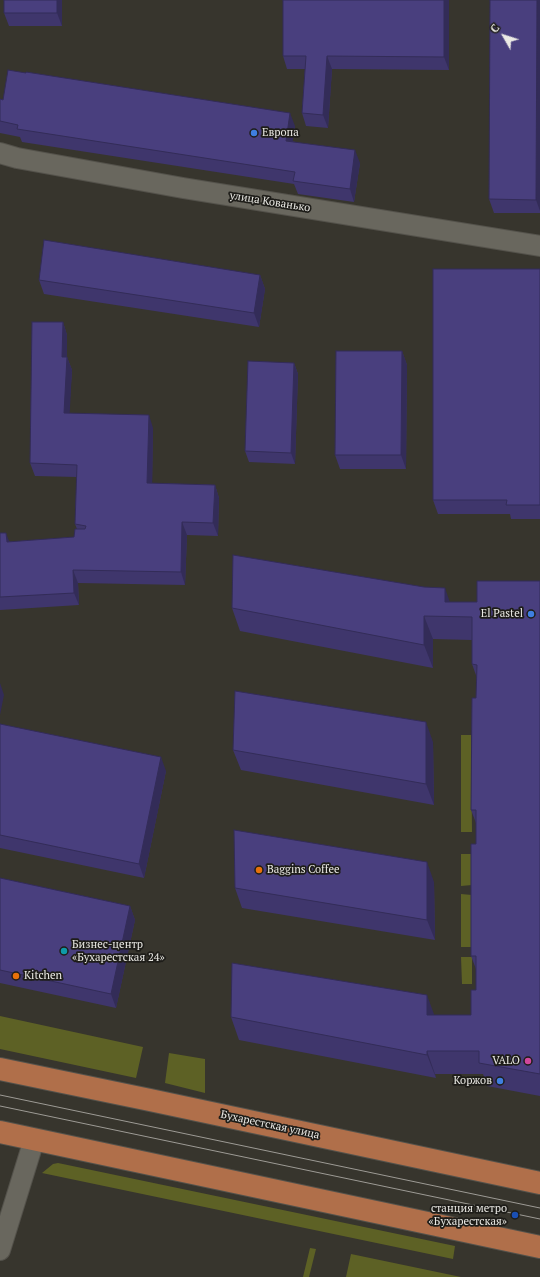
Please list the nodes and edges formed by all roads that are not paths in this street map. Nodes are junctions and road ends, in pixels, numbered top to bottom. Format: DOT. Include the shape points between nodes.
graph roads {
  1 [pos="0,153"];
  2 [pos="540,246"];
  3 [pos="0,1069"];
  4 [pos="0,1132"];
  5 [pos="34,1140"];
  6 [pos="540,1183"];
  7 [pos="540,1247"];
  8 [pos="0,1250"];
  1 -- 2 [label="street, улица Кованько" via="183,188"];
  3 -- 6 [label="main road, Бухарестская улица"];
  4 -- 5 [label="main road"];
  5 -- 7 [label="main road"];
  5 -- 8 [label="street"];
}
